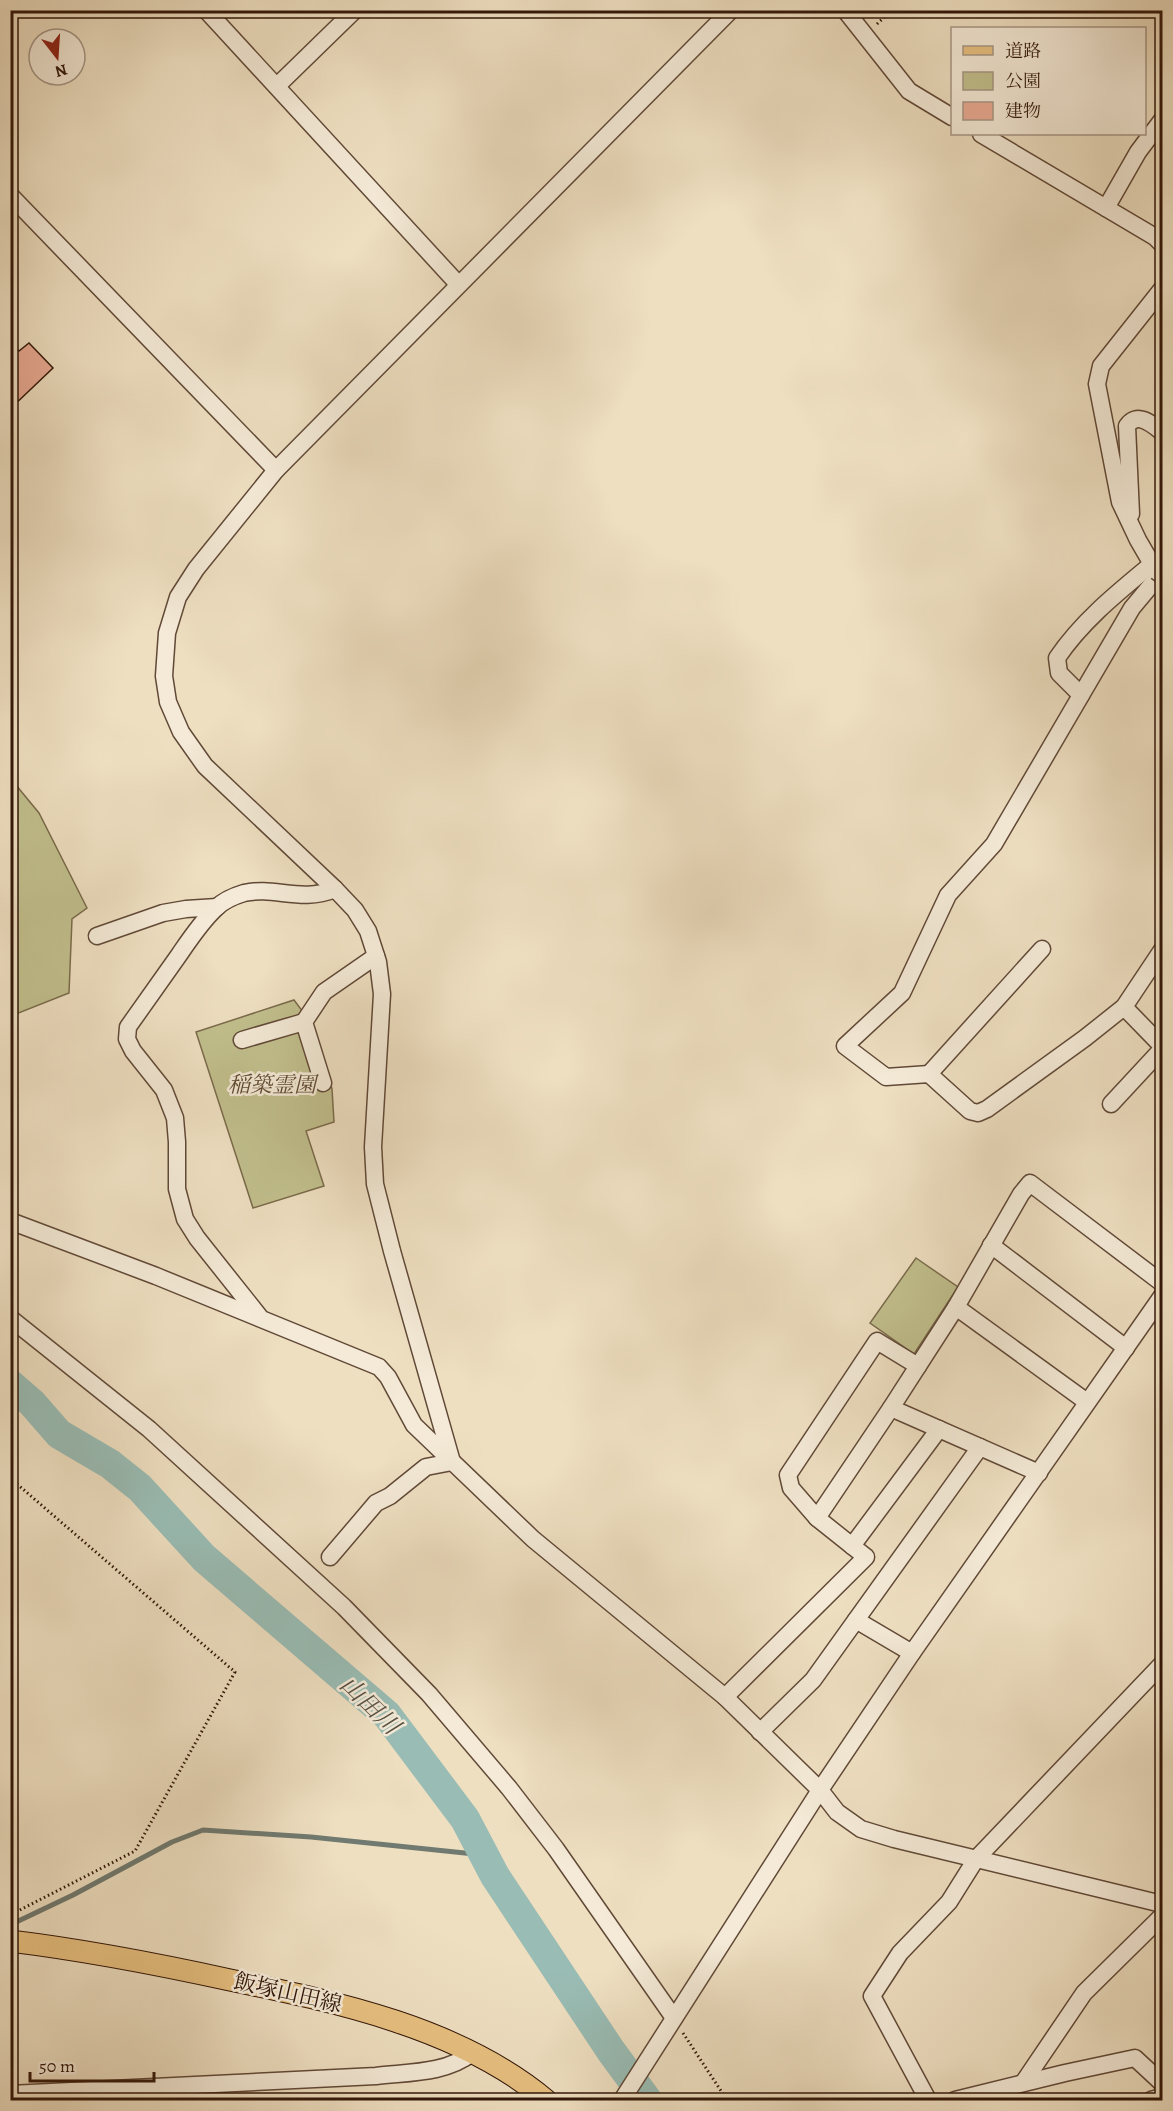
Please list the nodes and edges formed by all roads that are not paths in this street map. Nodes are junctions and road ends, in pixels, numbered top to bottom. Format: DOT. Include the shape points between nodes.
graph roads {
  1 [pos="206,10"];
  2 [pos="731,10"];
  3 [pos="845,10"];
  4 [pos="344,14"];
  5 [pos="277,86"];
  6 [pos="951,116"];
  7 [pos="1162,120"];
  8 [pos="983,135"];
  9 [pos="10,195"];
  10 [pos="1106,208"];
  11 [pos="1162,244"];
  12 [pos="458,284"];
  13 [pos="1162,288"];
  14 [pos="1162,432"];
  15 [pos="276,470"];
  16 [pos="1133,531"];
  17 [pos="1158,571"];
  18 [pos="1081,695"];
  19 [pos="335,888"];
  20 [pos="217,907"];
  21 [pos="97,936"];
  22 [pos="1042,949"];
  23 [pos="1162,950"];
  24 [pos="376,956"];
  25 [pos="1124,1007"];
  26 [pos="304,1022"];
  27 [pos="242,1040"];
  28 [pos="1162,1048"];
  29 [pos="929,1074"];
  30 [pos="323,1083"];
  31 [pos="1111,1104"];
  32 [pos="10,1221"];
  33 [pos="991,1245"];
  34 [pos="1162,1283"];
  35 [pos="1161,1301"];
  36 [pos="956,1307"];
  37 [pos="10,1318"];
  38 [pos="261,1318"];
  39 [pos="1126,1348"];
  40 [pos="918,1366"];
  41 [pos="1087,1402"];
  42 [pos="891,1408"];
  43 [pos="939,1429"];
  44 [pos="980,1447"];
  45 [pos="452,1462"];
  46 [pos="1039,1473"];
  47 [pos="817,1518"];
  48 [pos="852,1546"];
  49 [pos="330,1557"];
  50 [pos="866,1557"];
  51 [pos="890,1573"];
  52 [pos="856,1620"];
  53 [pos="912,1653"];
  54 [pos="1162,1664"];
  55 [pos="725,1697"];
  56 [pos="760,1732"];
  57 [pos="820,1790"];
  58 [pos="976,1858"];
  59 [pos="1162,1904"];
  60 [pos="1162,1916"];
  61 [pos="10,1941"];
  62 [pos="674,2019"];
  63 [pos="471,2053"];
  64 [pos="1023,2083"];
  65 [pos="1162,2083"];
  66 [pos="10,2094"];
  67 [pos="1162,2097"];
  68 [pos="546,2100"];
  69 [pos="622,2100"];
  70 [pos="928,2100"];
  71 [pos="955,2100"];
  72 [pos="1151,2100"];
  1 -- 5 [label="street"];
  2 -- 12 [label="street"];
  3 -- 6 [label="street" via="909,91"];
  4 -- 5 [label="street"];
  5 -- 12 [label="street"];
  7 -- 10 [label="street" via="1138,152"];
  8 -- 10 [label="street"];
  9 -- 15 [label="street"];
  10 -- 11 [label="street"];
  12 -- 15 [label="street"];
  13 -- 16 [label="street" via="1101,366 1097,384 1120,502"];
  14 -- 16 [label="street" via="1137,418 1127,426"];
  15 -- 19 [label="street" via="178,597 167,633 164,676 168,702 181,732 205,766"];
  16 -- 17 [label="street"];
  17 -- 18 [label="street" via="1131,608"];
  17 -- 18 [label="street" via="1111,598 1072,635 1057,658 1059,673"];
  18 -- 29 [label="street" via="994,844 948,895 902,993 845,1046 886,1077"];
  19 -- 20 [label="street" via="300,896 245,893"];
  19 -- 24 [label="street" via="368,931"];
  20 -- 21 [label="street" via="164,913"];
  20 -- 38 [label="street" via="128,1027 127,1039 164,1090 175,1118 177,1188 185,1219"];
  22 -- 29 [label="street"];
  23 -- 25 [label="street"];
  24 -- 26 [label="street" via="324,992"];
  24 -- 45 [label="street" via="381,993 373,1148 375,1184"];
  25 -- 28 [label="street"];
  25 -- 29 [label="street" via="978,1113 970,1111"];
  26 -- 27 [label="street"];
  26 -- 30 [label="street"];
  28 -- 31 [label="street"];
  32 -- 38 [label="street"];
  33 -- 34 [label="street" via="1030,1183"];
  33 -- 36 [label="street"];
  33 -- 39 [label="street"];
  35 -- 39 [label="street"];
  36 -- 40 [label="street"];
  36 -- 41 [label="street"];
  37 -- 62 [label="street" via="149,1429 344,1607 429,1694 556,1849"];
  38 -- 45 [label="street" via="380,1367 414,1425"];
  39 -- 41 [label="street"];
  40 -- 42 [label="street"];
  40 -- 47 [label="street" via="877,1341 870,1350 788,1475 791,1488"];
  41 -- 46 [label="street"];
  42 -- 43 [label="street"];
  42 -- 47 [label="street"];
  43 -- 44 [label="street"];
  43 -- 48 [label="street"];
  44 -- 46 [label="street"];
  44 -- 51 [label="street"];
  45 -- 49 [label="street" via="426,1467 376,1503"];
  45 -- 55 [label="street" via="533,1539"];
  46 -- 53 [label="street"];
  47 -- 48 [label="street"];
  48 -- 50 [label="street"];
  50 -- 51 [label="street"];
  50 -- 55 [label="street"];
  51 -- 52 [label="street"];
  52 -- 53 [label="street"];
  52 -- 56 [label="street" via="813,1680"];
  53 -- 57 [label="street"];
  54 -- 58 [label="street"];
  55 -- 56 [label="street"];
  56 -- 57 [label="street"];
  57 -- 58 [label="street" via="837,1812 861,1828"];
  57 -- 62 [label="street"];
  58 -- 59 [label="street"];
  58 -- 70 [label="street" via="949,1902 900,1953 872,1996"];
  60 -- 64 [label="street" via="1084,1993"];
  61 -- 63 [label="main road, 飯塚山田線" via="164,1966 357,2008"];
  62 -- 69 [label="street"];
  63 -- 66 [label="street" via="459,2063 433,2070 376,2076"];
  63 -- 68 [label="main road, 飯塚山田線"];
  64 -- 65 [label="street" via="1135,2058"];
  64 -- 71 [label="street"];
  67 -- 72 [label="street"];
}
